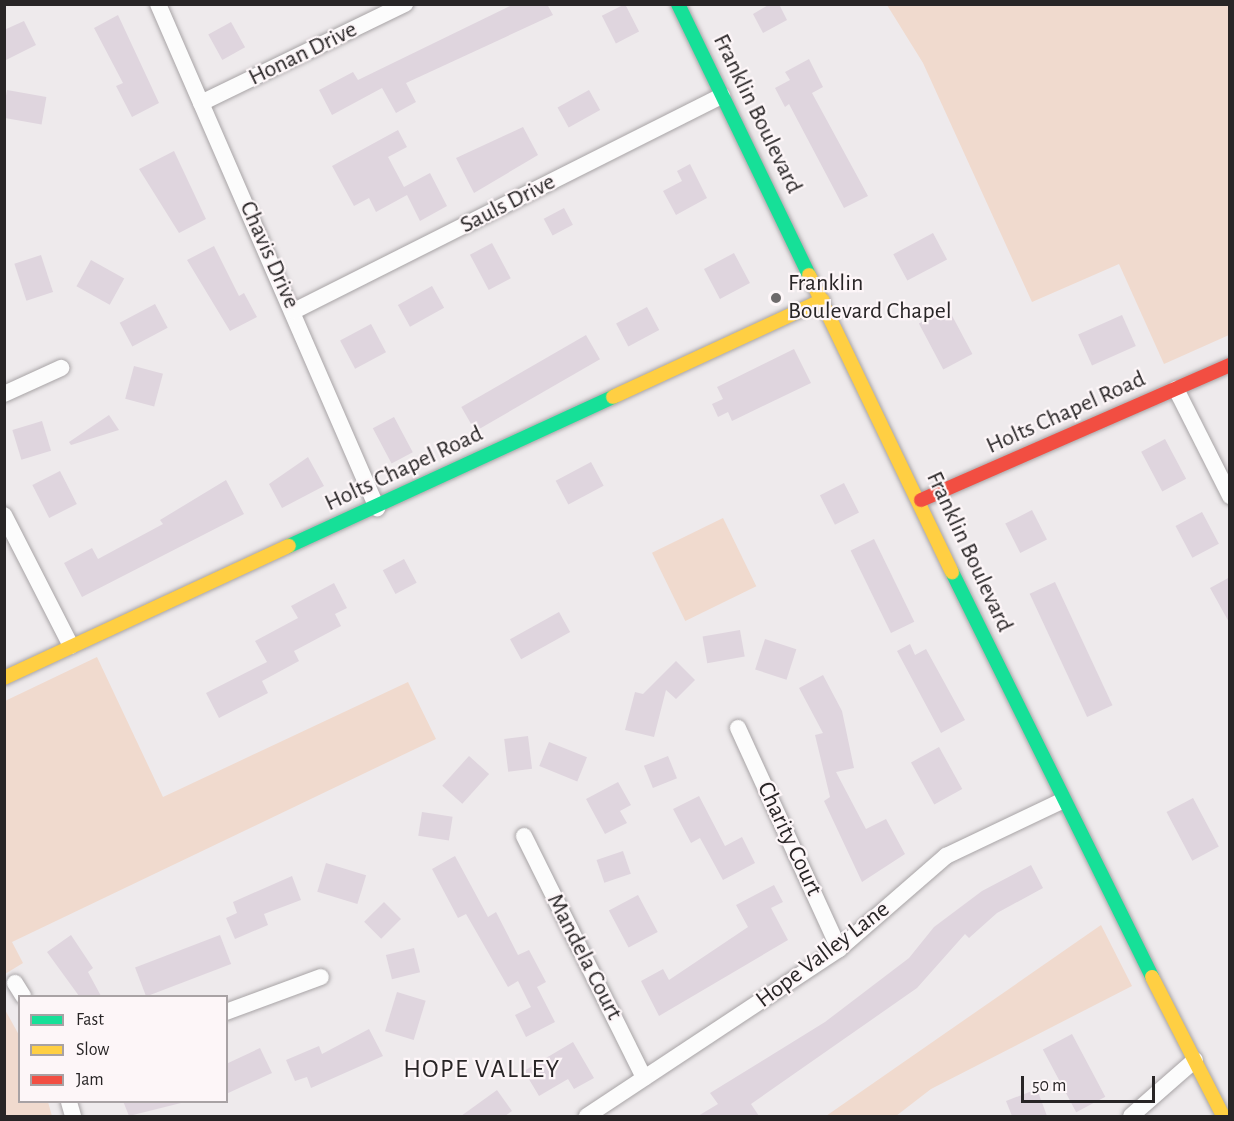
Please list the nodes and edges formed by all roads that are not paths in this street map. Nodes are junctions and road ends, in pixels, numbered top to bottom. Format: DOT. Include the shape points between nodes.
graph roads {
  1 [pos="158,4"];
  2 [pos="405,4"];
  3 [pos="678,4"];
  4 [pos="722,96"];
  5 [pos="201,104"];
  6 [pos="823,300"];
  7 [pos="294,311"];
  8 [pos="1230,364"];
  9 [pos="61,368"];
  10 [pos="1176,389"];
  11 [pos="4,394"];
  12 [pos="1230,496"];
  13 [pos="921,500"];
  14 [pos="377,508"];
  15 [pos="4,515"];
  16 [pos="71,646"];
  17 [pos="4,678"];
  18 [pos="738,728"];
  19 [pos="1062,801"];
  20 [pos="524,836"];
  21 [pos="839,949"];
  22 [pos="321,977"];
  23 [pos="228,1011"];
  24 [pos="1195,1060"];
  25 [pos="644,1078"];
  26 [pos="587,1116"];
  27 [pos="1131,1116"];
  28 [pos="1224,1116"];
  1 -- 5 [label="street, Chavis Drive"];
  2 -- 5 [label="street, Honan Drive"];
  3 -- 4 [label="street, Franklin Boulevard"];
  4 -- 6 [label="street, Franklin Boulevard"];
  4 -- 7 [label="street, Sauls Drive"];
  5 -- 7 [label="street, Chavis Drive"];
  6 -- 13 [label="street, Franklin Boulevard"];
  6 -- 14 [label="street, Holts Chapel Road"];
  7 -- 14 [label="street, Chavis Drive"];
  8 -- 10 [label="street, Holts Chapel Road"];
  9 -- 11 [label="street"];
  10 -- 12 [label="street"];
  10 -- 13 [label="street, Holts Chapel Road"];
  13 -- 19 [label="street, Franklin Boulevard"];
  14 -- 16 [label="street, Holts Chapel Road"];
  15 -- 16 [label="street"];
  16 -- 17 [label="street, Holts Chapel Road"];
  18 -- 21 [label="street, Charity Court"];
  19 -- 21 [label="street, Hope Valley Lane" via="946,856"];
  19 -- 24 [label="street, Franklin Boulevard"];
  20 -- 25 [label="street, Mandela Court"];
  21 -- 25 [label="street, Hope Valley Lane"];
  22 -- 23 [label="street"];
  24 -- 27 [label="street"];
  24 -- 28 [label="street, Franklin Boulevard"];
  25 -- 26 [label="street, Hope Valley Lane"];
}
